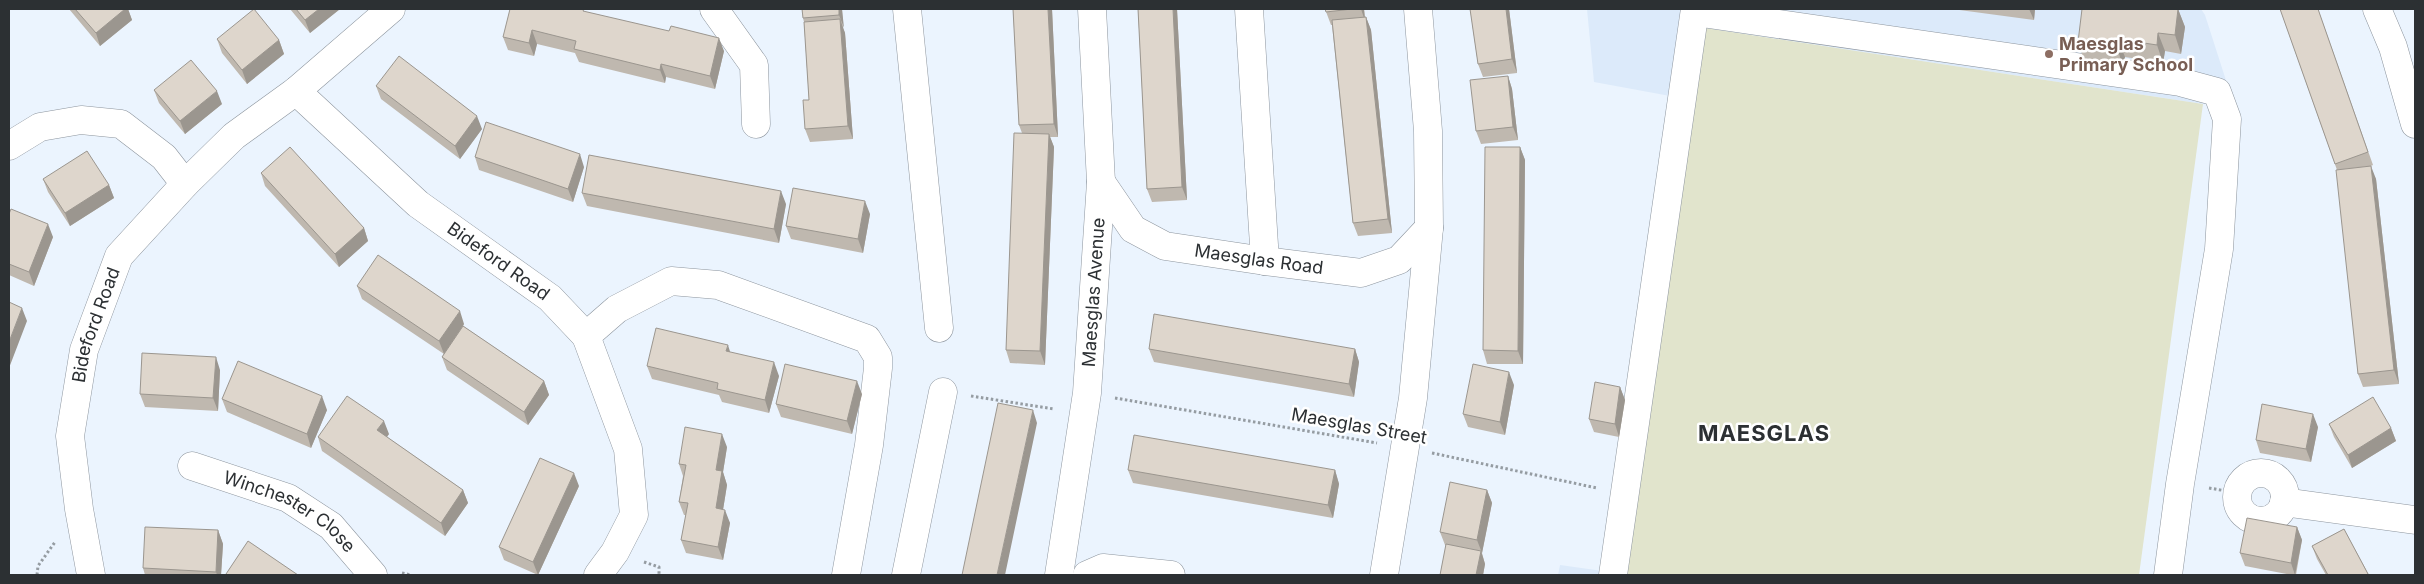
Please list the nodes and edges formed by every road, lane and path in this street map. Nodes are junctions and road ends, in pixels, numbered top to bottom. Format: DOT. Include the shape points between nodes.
graph roads {
  1 [pos="391,9"];
  2 [pos="714,9"];
  3 [pos="907,9"];
  4 [pos="1092,9"];
  5 [pos="1249,9"];
  6 [pos="1418,9"];
  7 [pos="2377,9"];
  8 [pos="1695,10"];
  9 [pos="296,91"];
  10 [pos="756,124"];
  11 [pos="2415,124"];
  12 [pos="9,146"];
  13 [pos="1101,182"];
  14 [pos="185,184"];
  15 [pos="1429,228"];
  16 [pos="1265,261"];
  17 [pos="939,328"];
  18 [pos="586,336"];
  19 [pos="942,392"];
  20 [pos="1085,403"];
  21 [pos="1405,447"];
  22 [pos="192,466"];
  23 [pos="1625,494"];
  24 [pos="2284,502"];
  25 [pos="2415,520"];
  26 [pos="91,575"];
  27 [pos="373,575"];
  28 [pos="598,575"];
  29 [pos="846,575"];
  30 [pos="906,575"];
  31 [pos="1059,575"];
  32 [pos="1087,575"];
  33 [pos="1171,575"];
  34 [pos="1384,575"];
  35 [pos="1613,575"];
  36 [pos="2168,575"];
  1 -- 9 [label="street, Bideford Road"];
  2 -- 10 [label="street" via="754,65"];
  3 -- 17 [label="street"];
  4 -- 13 [label="street, Maesglas Avenue"];
  5 -- 16 [label="street"];
  6 -- 15 [label="street" via="1428,131"];
  7 -- 11 [label="street" via="2393,47"];
  8 -- 23 [label="street"];
  8 -- 36 [label="street" via="2180,82 2217,92 2227,119 2219,249"];
  9 -- 14 [label="street, Bideford Road" via="234,136"];
  9 -- 18 [label="street, Bideford Road" via="418,204 550,298"];
  12 -- 14 [label="street" via="40,127 81,120 121,124 164,157"];
  13 -- 16 [label="street, Maesglas Road" via="1133,229 1165,246"];
  13 -- 20 [label="street, Maesglas Avenue"];
  14 -- 26 [label="street, Bideford Road" via="119,256 84,350 70,436"];
  15 -- 16 [label="street, Maesglas Road" via="1400,260 1361,273"];
  15 -- 21 [label="street"];
  18 -- 28 [label="street, Bideford Road" via="628,449 634,515 615,552"];
  18 -- 29 [label="street" via="617,309 671,281 718,285 867,339 878,357 878,368 869,445"];
  19 -- 20 [label="path, Maesglas Street"];
  19 -- 30 [label="street"];
  20 -- 21 [label="path, Maesglas Street"];
  20 -- 31 [label="street, Maesglas Avenue"];
  21 -- 23 [label="path, Maesglas Street"];
  21 -- 34 [label="street"];
  22 -- 27 [label="street, Winchester Close" via="288,498 331,526"];
  23 -- 35 [label="street"];
  24 -- 25 [label="street"];
  32 -- 33 [label="street" via="1103,568"];
}
